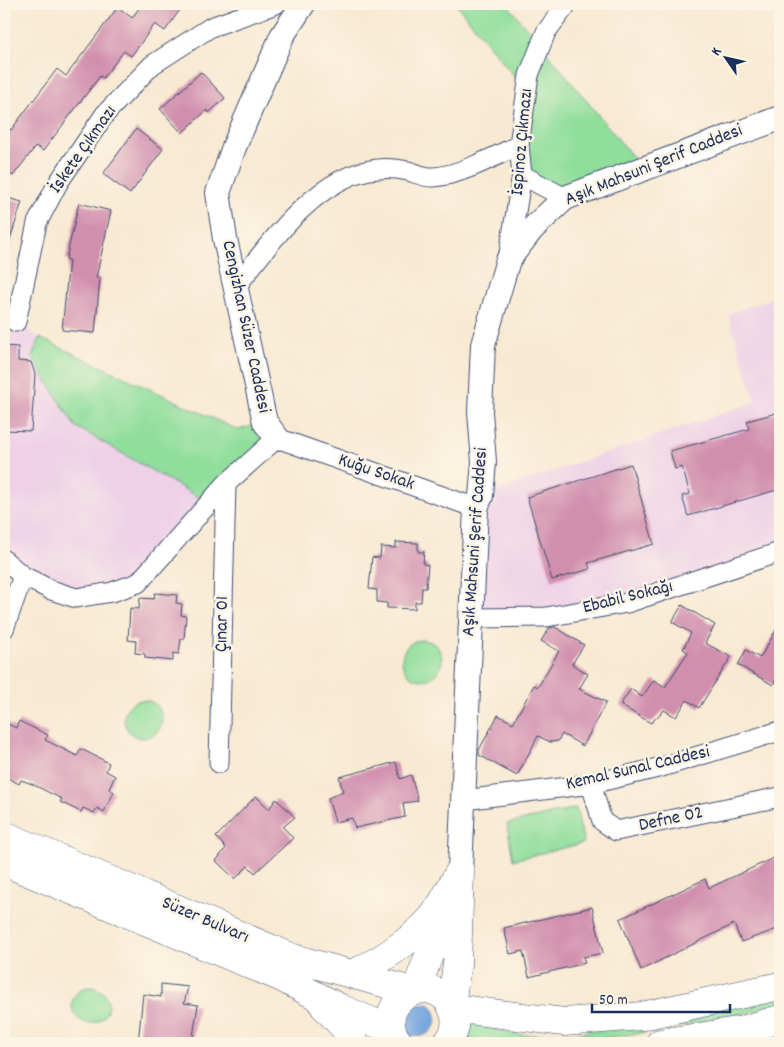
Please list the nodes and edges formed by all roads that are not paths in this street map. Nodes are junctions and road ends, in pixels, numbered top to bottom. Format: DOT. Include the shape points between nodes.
graph roads {
  1 [pos="276,4"];
  2 [pos="303,4"];
  3 [pos="568,4"];
  4 [pos="780,118"];
  5 [pos="519,145"];
  6 [pos="522,175"];
  7 [pos="565,198"];
  8 [pos="508,260"];
  9 [pos="236,287"];
  10 [pos="16,322"];
  11 [pos="277,438"];
  12 [pos="226,484"];
  13 [pos="476,508"];
  14 [pos="780,552"];
  15 [pos="4,560"];
  16 [pos="23,576"];
  17 [pos="472,618"];
  18 [pos="4,629"];
  19 [pos="780,731"];
  20 [pos="219,763"];
  21 [pos="591,784"];
  22 [pos="780,797"];
  23 [pos="464,800"];
  24 [pos="4,835"];
  25 [pos="4,862"];
  26 [pos="460,871"];
  27 [pos="352,974"];
  28 [pos="780,986"];
  29 [pos="414,991"];
  30 [pos="314,996"];
  31 [pos="452,1006"];
  32 [pos="780,1020"];
  33 [pos="394,1038"];
  34 [pos="689,1041"];
  35 [pos="355,1043"];
  36 [pos="447,1043"];
  37 [pos="660,1043"];
  1 -- 10 [label="street, İskete Çıkmazı" via="211,27 152,65 105,114 58,184 37,223"];
  2 -- 9 [label="street, Cengizhan Süzer Caddesi" via="282,36 234,147 218,193"];
  3 -- 5 [label="street, İspinoz Çıkmazı" via="546,32 529,75"];
  4 -- 7 [label="street, Aşık Mahsuni Şerif Caddesi"];
  5 -- 6 [label="street, İspinoz Çıkmazı"];
  5 -- 9 [label="street" via="477,165 433,177 405,170 376,169 343,179 310,202 277,233"];
  6 -- 7 [label="street"];
  6 -- 8 [label="street, İspinoz Çıkmazı"];
  7 -- 8 [label="street, Aşık Mahsuni Şerif Caddesi" via="532,229"];
  8 -- 13 [label="street, Aşık Mahsuni Şerif Caddesi" via="483,345 480,412 484,462 481,496"];
  9 -- 11 [label="street, Cengizhan Süzer Caddesi" via="265,422"];
  11 -- 12 [label="street, Cengizhan Süzer Caddesi"];
  11 -- 13 [label="street, Kuğu Sokak"];
  12 -- 16 [label="street, Cengizhan Süzer Caddesi" via="138,583 112,592 76,598 50,590"];
  12 -- 20 [label="street, Çınar 01"];
  13 -- 17 [label="street, Aşık Mahsuni Şerif Caddesi"];
  14 -- 17 [label="street, Ebabil Sokağı" via="627,603 546,617"];
  15 -- 16 [label="street, Cengizhan Süzer Caddesi"];
  16 -- 18 [label="street"];
  17 -- 23 [label="street, Aşık Mahsuni Şerif Caddesi" via="466,682"];
  19 -- 21 [label="street, Kemal Sunal Caddesi" via="662,767"];
  21 -- 22 [label="street, Defne 02" via="602,821 616,831"];
  21 -- 23 [label="street, Kemal Sunal Caddesi"];
  23 -- 26 [label="street, Aşık Mahsuni Şerif Caddesi"];
  24 -- 27 [label="main road, Süzer Bulvarı" via="293,958"];
  25 -- 30 [label="main road, Süzer Bulvarı" via="280,977"];
  26 -- 27 [label="main road" via="430,920 368,967"];
  26 -- 29 [label="main road"];
  26 -- 31 [label="main road" via="457,965"];
  27 -- 29 [label="main road, Süzer Bulvarı"];
  28 -- 31 [label="main road" via="642,1016 564,1022"];
  29 -- 31 [label="main road, Süzer Bulvarı" via="438,993"];
  29 -- 33 [label="main road" via="398,1001 393,1009"];
  30 -- 33 [label="main road, Süzer Bulvarı"];
  30 -- 35 [label="main road" via="349,1032"];
  31 -- 36 [label="main road" via="456,1022"];
  32 -- 34 [label="main road"];
  34 -- 37 [label="main road"];
}
